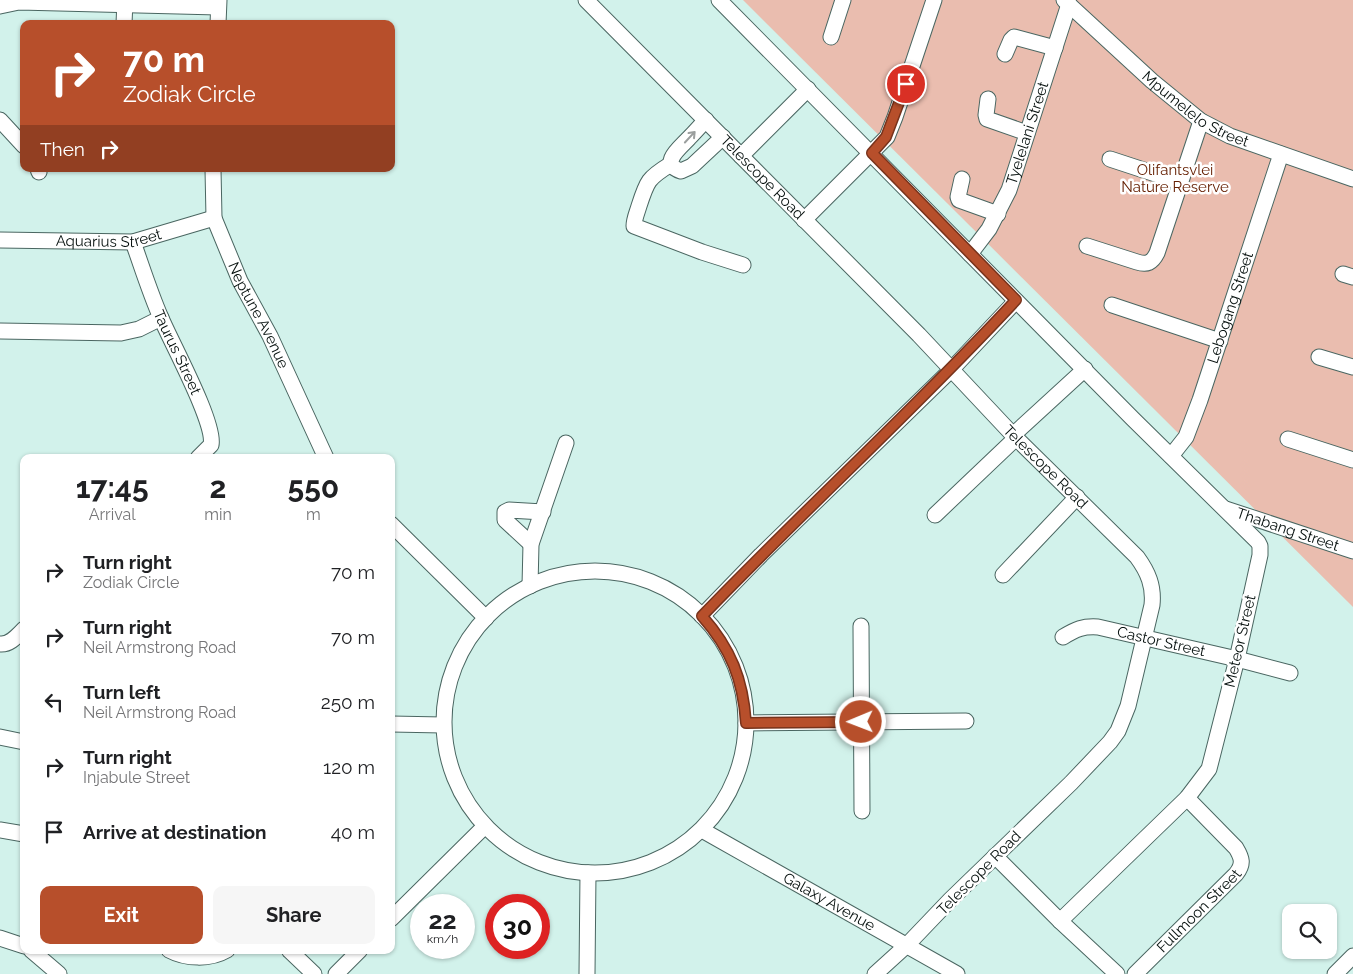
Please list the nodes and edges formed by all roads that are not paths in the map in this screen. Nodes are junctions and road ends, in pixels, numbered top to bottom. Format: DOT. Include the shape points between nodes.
graph roads {
  1 [pos="586,0"];
  2 [pos="719,0"];
  3 [pos="844,0"];
  4 [pos="934,0"];
  5 [pos="125,2"];
  6 [pos="1066,2"];
  7 [pos="218,4"];
  8 [pos="0,6"];
  9 [pos="124,20"];
  10 [pos="218,20"];
  11 [pos="831,36"];
  12 [pos="1055,48"];
  13 [pos="1005,54"];
  14 [pos="808,89"];
  15 [pos="988,99"];
  16 [pos="706,120"];
  17 [pos="1201,121"];
  18 [pos="5,125"];
  19 [pos="1027,134"];
  20 [pos="723,137"];
  21 [pos="20,142"];
  22 [pos="872,153"];
  23 [pos="1280,154"];
  24 [pos="741,156"];
  25 [pos="1110,159"];
  26 [pos="672,164"];
  27 [pos="213,172"];
  28 [pos="962,179"];
  29 [pos="1353,179"];
  30 [pos="1180,182"];
  31 [pos="998,214"];
  32 [pos="214,218"];
  33 [pos="804,220"];
  34 [pos="0,240"];
  35 [pos="133,242"];
  36 [pos="1087,246"];
  37 [pos="970,254"];
  38 [pos="743,265"];
  39 [pos="1016,300"];
  40 [pos="1112,305"];
  41 [pos="161,318"];
  42 [pos="0,331"];
  43 [pos="1220,341"];
  44 [pos="1319,357"];
  45 [pos="1353,367"];
  46 [pos="1085,369"];
  47 [pos="951,370"];
  48 [pos="1014,436"];
  49 [pos="1288,439"];
  50 [pos="566,443"];
  51 [pos="202,454"];
  52 [pos="324,454"];
  53 [pos="1171,456"];
  54 [pos="1353,460"];
  55 [pos="1077,497"];
  56 [pos="1224,508"];
  57 [pos="543,512"];
  58 [pos="935,515"];
  59 [pos="395,528"];
  60 [pos="531,544"];
  61 [pos="1353,551"];
  62 [pos="1003,576"];
  63 [pos="530,586"];
  64 [pos="702,616"];
  65 [pos="486,618"];
  66 [pos="860,626"];
  67 [pos="20,633"];
  68 [pos="1063,637"];
  69 [pos="1145,637"];
  70 [pos="0,644"];
  71 [pos="1237,659"];
  72 [pos="1290,673"];
  73 [pos="966,721"];
  74 [pos="861,722"];
  75 [pos="746,723"];
  76 [pos="395,724"];
  77 [pos="443,725"];
  78 [pos="0,737"];
  79 [pos="20,741"];
  80 [pos="1187,798"];
  81 [pos="862,811"];
  82 [pos="484,826"];
  83 [pos="0,830"];
  84 [pos="702,830"];
  85 [pos="20,833"];
  86 [pos="995,856"];
  87 [pos="588,873"];
  88 [pos="395,915"];
  89 [pos="1060,921"];
  90 [pos="0,938"];
  91 [pos="20,945"];
  92 [pos="907,945"];
  93 [pos="36,954"];
  94 [pos="178,954"];
  95 [pos="220,954"];
  96 [pos="293,954"];
  97 [pos="356,954"];
  98 [pos="1353,956"];
  99 [pos="59,974"];
  100 [pos="314,974"];
  101 [pos="336,974"];
  102 [pos="587,974"];
  103 [pos="875,974"];
  104 [pos="957,974"];
  105 [pos="1117,974"];
  106 [pos="1135,974"];
  107 [pos="1335,974"];
  1 -- 16 [label="street, Telescope Road"];
  2 -- 14 [label="street"];
  3 -- 11 [label="street"];
  4 -- 22 [label="street" via="891,128"];
  5 -- 7 [label="street"];
  5 -- 8 [label="street" via="19,2"];
  5 -- 9 [label="street"];
  6 -- 12 [label="street, Tyelelani Street"];
  6 -- 17 [label="street, Mpumelelo Street"];
  7 -- 10 [label="street"];
  12 -- 13 [label="street" via="1014,38"];
  12 -- 19 [label="street, Tyelelani Street"];
  14 -- 22 [label="street"];
  14 -- 24 [label="street"];
  15 -- 19 [label="street" via="987,119"];
  16 -- 20 [label="street, Telescope Road"];
  26 -- 16 [label="street, one-way" via="676,150"];
  17 -- 23 [label="street, Mpumelelo Street" via="1230,136"];
  17 -- 30 [label="street"];
  18 -- 21 [label="street"];
  19 -- 31 [label="street, Tyelelani Street"];
  20 -- 24 [label="street, Telescope Road"];
  20 -- 26 [label="street" via="685,170 677,170"];
  22 -- 33 [label="street"];
  22 -- 37 [label="street, Meteor Street"];
  23 -- 29 [label="street, Mpumelelo Street"];
  23 -- 43 [label="street, Lebogang Street"];
  24 -- 33 [label="street, Telescope Road"];
  25 -- 30 [label="street"];
  26 -- 38 [label="street" via="647,184 634,226"];
  27 -- 32 [label="street, Neptune Avenue"];
  28 -- 31 [label="street" via="959,200"];
  30 -- 36 [label="street" via="1157,253 1151,261 1143,264"];
  31 -- 37 [label="street, Tyelelani Street"];
  32 -- 35 [label="street, Aquarius Street"];
  32 -- 52 [label="street, Neptune Avenue" via="240,281 270,336"];
  33 -- 47 [label="street, Telescope Road"];
  34 -- 35 [label="street, Aquarius Street"];
  35 -- 41 [label="street, Taurus Street"];
  37 -- 39 [label="street, Meteor Street"];
  39 -- 46 [label="street, Meteor Street"];
  39 -- 47 [label="street"];
  40 -- 43 [label="street"];
  41 -- 42 [label="street" via="121,334"];
  41 -- 51 [label="street, Taurus Street" via="211,433 211,445"];
  43 -- 53 [label="street, Lebogang Street" via="1186,437"];
  44 -- 45 [label="street"];
  46 -- 48 [label="street"];
  46 -- 53 [label="street, Meteor Street"];
  47 -- 48 [label="street, Telescope Road"];
  47 -- 64 [label="street" via="760,555"];
  48 -- 55 [label="street, Telescope Road"];
  48 -- 58 [label="street"];
  49 -- 54 [label="street"];
  50 -- 57 [label="street"];
  53 -- 56 [label="street, Meteor Street"];
  55 -- 62 [label="street"];
  55 -- 69 [label="street, Telescope Road" via="1147,571 1153,594"];
  56 -- 61 [label="street, Thabang Street"];
  56 -- 71 [label="street, Meteor Street" via="1258,542 1260,549"];
  57 -- 60 [label="street"];
  57 -- 60 [label="street" via="509,510 504,516"];
  59 -- 65 [label="street"];
  60 -- 63 [label="street"];
  63 -- 64 [label="street" via="575,573 621,574 664,589"];
  63 -- 65 [label="street"];
  64 -- 75 [label="street" via="735,665"];
  65 -- 77 [label="street" via="467,641 454,667 446,695"];
  66 -- 74 [label="street"];
  67 -- 70 [label="street" via="6,645"];
  68 -- 69 [label="street, Castor Street" via="1086,626"];
  69 -- 71 [label="street, Castor Street"];
  69 -- 86 [label="street, Telescope Road" via="1128,706 1114,736 1071,784"];
  71 -- 72 [label="street, Castor Street"];
  71 -- 80 [label="street, Meteor Street" via="1208,769"];
  73 -- 74 [label="street"];
  74 -- 75 [label="street"];
  74 -- 81 [label="street"];
  75 -- 84 [label="street" via="744,752 735,781 721,807"];
  76 -- 77 [label="street"];
  77 -- 82 [label="street" via="454,779"];
  78 -- 79 [label="street"];
  80 -- 89 [label="street, Meteor Street"];
  80 -- 106 [label="street, Fullmoon Street" via="1236,848 1242,865"];
  82 -- 87 [label="street" via="502,842 542,864"];
  82 -- 88 [label="street"];
  83 -- 85 [label="street"];
  84 -- 87 [label="street" via="650,864 619,872"];
  84 -- 92 [label="street, Galaxy Avenue"];
  86 -- 89 [label="street"];
  86 -- 92 [label="street, Telescope Road"];
  87 -- 102 [label="street"];
  89 -- 105 [label="street"];
  90 -- 91 [label="street"];
  92 -- 103 [label="street, Telescope Road"];
  92 -- 104 [label="street, Galaxy Avenue"];
  93 -- 99 [label="street"];
  94 -- 95 [label="street" via="203,957"];
  96 -- 100 [label="street"];
  97 -- 101 [label="street"];
  98 -- 107 [label="street"];
}
